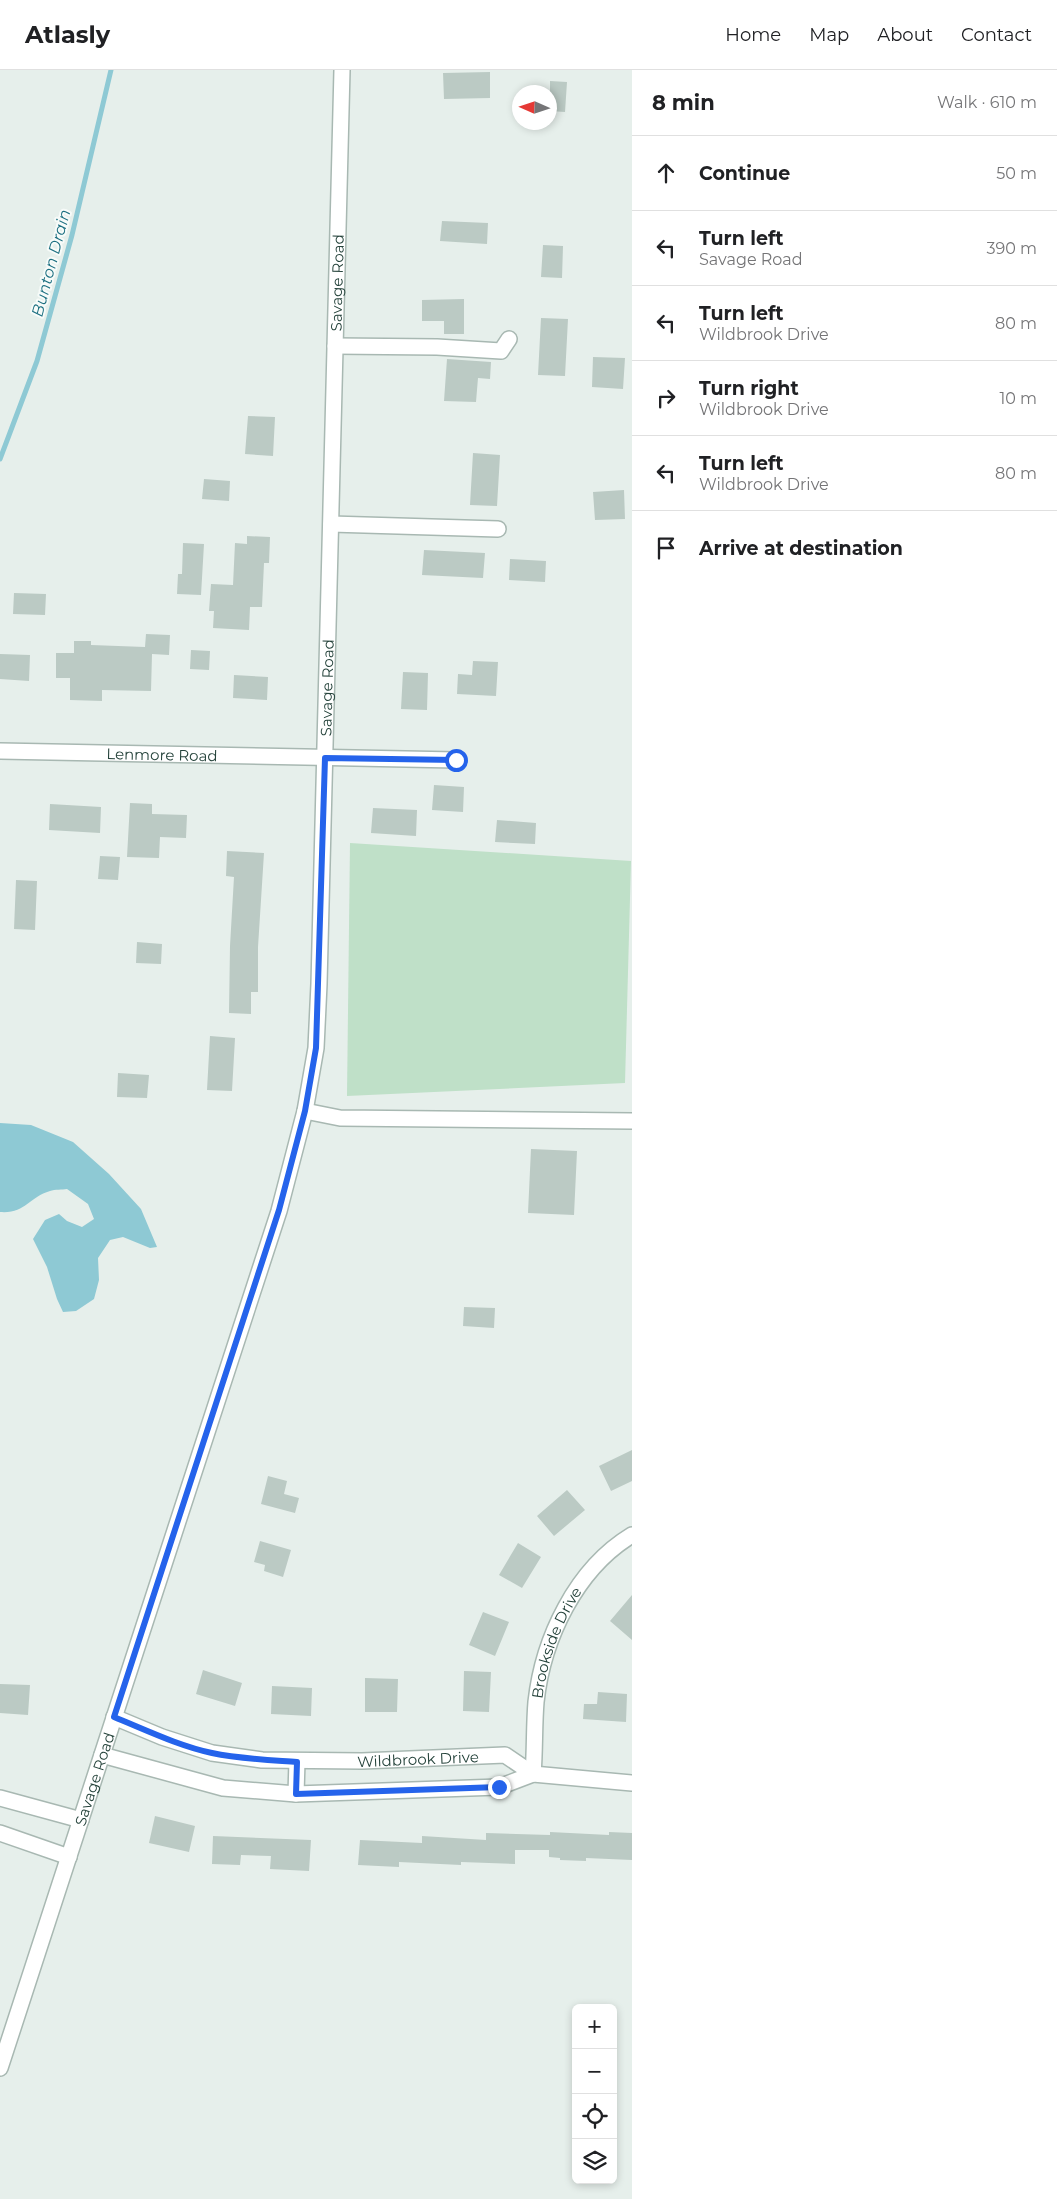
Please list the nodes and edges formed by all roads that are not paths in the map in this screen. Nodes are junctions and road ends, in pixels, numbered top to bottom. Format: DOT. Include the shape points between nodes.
graph roads {
  1 [pos="342,70"];
  2 [pos="509,339"];
  3 [pos="335,346"];
  4 [pos="331,524"];
  5 [pos="498,529"];
  6 [pos="0,751"];
  7 [pos="325,758"];
  8 [pos="456,760"];
  9 [pos="305,1111"];
  10 [pos="632,1120"];
  11 [pos="632,1535"];
  12 [pos="114,1717"];
  13 [pos="102,1755"];
  14 [pos="297,1762"];
  15 [pos="533,1774"];
  16 [pos="632,1783"];
  17 [pos="296,1794"];
  18 [pos="0,1798"];
  19 [pos="81,1820"];
  20 [pos="0,1833"];
  21 [pos="69,1857"];
  22 [pos="0,2068"];
  1 -- 3 [label="street, Savage Road"];
  2 -- 3 [label="street" via="500,351"];
  3 -- 4 [label="street, Savage Road"];
  4 -- 5 [label="street"];
  4 -- 7 [label="street, Savage Road"];
  6 -- 7 [label="street, Lenmore Road"];
  7 -- 8 [label="street, Lenmore Road"];
  7 -- 9 [label="street, Savage Road" via="316,1048"];
  9 -- 10 [label="street" via="340,1118"];
  9 -- 12 [label="street, Savage Road" via="279,1210"];
  11 -- 15 [label="street, Brookside Drive" via="586,1578 571,1598 550,1640 536,1702"];
  12 -- 13 [label="street, Savage Road"];
  12 -- 14 [label="street, Wildbrook Drive" via="212,1753"];
  13 -- 17 [label="street, Wildbrook Drive" via="223,1788"];
  13 -- 19 [label="street, Savage Road"];
  14 -- 15 [label="street, Wildbrook Drive" via="505,1755"];
  14 -- 17 [label="street"];
  15 -- 16 [label="street, Wildbrook Drive"];
  15 -- 17 [label="street, Wildbrook Drive" via="499,1787"];
  18 -- 19 [label="street"];
  19 -- 21 [label="street, Savage Road"];
  20 -- 21 [label="street"];
  21 -- 22 [label="street, Savage Road"];
}
